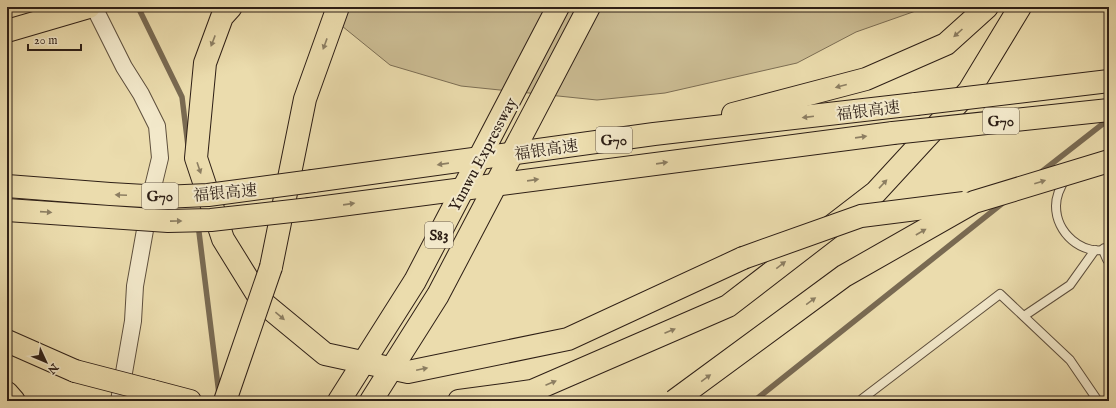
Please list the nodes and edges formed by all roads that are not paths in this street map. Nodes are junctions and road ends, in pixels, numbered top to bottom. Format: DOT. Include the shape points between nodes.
graph roads {
  1 [pos="89,7"];
  2 [pos="94,7"];
  3 [pos="231,7"];
  4 [pos="338,7"];
  5 [pos="558,7"];
  6 [pos="589,7"];
  7 [pos="987,7"];
  8 [pos="1020,7"];
  9 [pos="7,31"];
  10 [pos="1109,81"];
  11 [pos="1109,110"];
  12 [pos="654,134"];
  13 [pos="1109,162"];
  14 [pos="7,186"];
  15 [pos="974,202"];
  16 [pos="7,210"];
  17 [pos="1105,252"];
  18 [pos="1024,316"];
  19 [pos="7,341"];
  20 [pos="7,393"];
  21 [pos="862,399"];
  22 [pos="14,401"];
  23 [pos="119,401"];
  24 [pos="190,401"];
  25 [pos="225,401"];
  26 [pos="339,401"];
  27 [pos="371,401"];
  28 [pos="458,401"];
  29 [pos="674,401"];
  30 [pos="1098,401"];
  1 -- 9 [label="highway"];
  2 -- 23 [label="street" via="156,126 160,158 135,286 133,321"];
  3 -- 15 [label="highway, one-way, bridge" via="222,17 205,63 196,158 223,239 262,302 325,354 408,372 568,339 743,258 861,216"];
  4 -- 25 [label="highway, one-way, bridge" via="304,99 271,266"];
  5 -- 26 [label="highway, Yunwu Expressway / S83" via="415,281"];
  6 -- 27 [label="highway, Yunwu Expressway / S83" via="438,295"];
  7 -- 12 [label="highway, one-way" via="946,44 866,79"];
  28 -- 8 [label="highway, one-way" via="532,391 728,306 876,192 969,91"];
  10 -- 12 [label="highway, 福银高速 / G70, one-way, bridge"];
  16 -- 11 [label="highway, 福银高速 / G70, one-way, bridge" via="168,221 211,220 893,132"];
  12 -- 14 [label="highway, 福银高速 / G70, one-way, bridge" via="208,195 110,194"];
  15 -- 13 [label="highway, one-way, bridge"];
  13 -- 17 [label="lane" via="1084,165 1074,170 1060,186 1056,207 1057,217 1067,236 1084,248"];
  29 -- 15 [label="highway, one-way, bridge" via="844,276"];
  17 -- 18 [label="lane" via="1070,285"];
  18 -- 21 [label="lane" via="1000,294"];
  18 -- 30 [label="lane" via="1070,360"];
  19 -- 24 [label="highway, bridge" via="75,371"];
  20 -- 22 [label="highway"];
}
